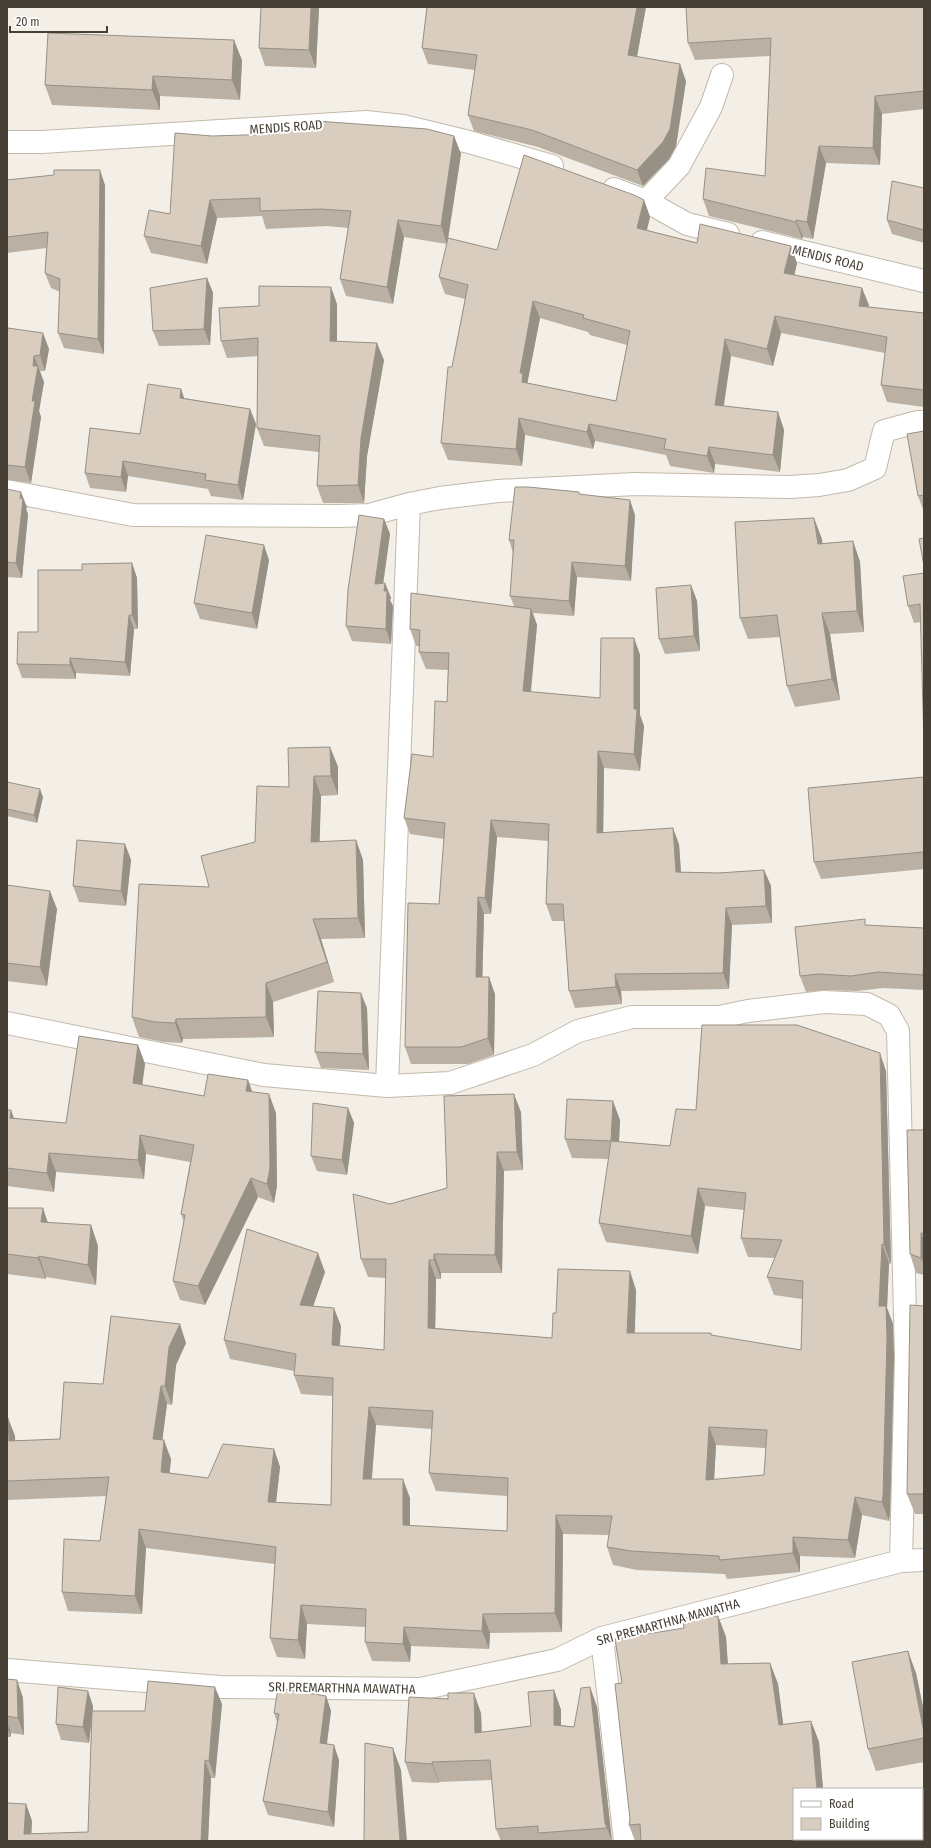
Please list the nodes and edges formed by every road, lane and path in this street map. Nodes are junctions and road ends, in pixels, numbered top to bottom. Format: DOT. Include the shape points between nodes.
graph roads {
  1 [pos="722,75"];
  2 [pos="7,142"];
  3 [pos="572,173"];
  4 [pos="594,182"];
  5 [pos="646,201"];
  6 [pos="924,281"];
  7 [pos="924,422"];
  8 [pos="7,491"];
  9 [pos="410,504"];
  10 [pos="7,1023"];
  11 [pos="387,1086"];
  12 [pos="924,1560"];
  13 [pos="901,1561"];
  14 [pos="602,1638"];
  15 [pos="7,1670"];
  16 [pos="625,1841"];
  1 -- 5 [label="street" via="711,107 679,166"];
  2 -- 3 [label="street, MENDIS ROAD" via="366,122 403,126 470,142"];
  4 -- 5 [label="street, MENDIS ROAD"];
  5 -- 6 [label="street, MENDIS ROAD" via="687,224"];
  7 -- 9 [label="street" via="884,432 875,468 848,480 790,487 635,484 498,491"];
  8 -- 9 [label="street" via="133,515 369,516"];
  9 -- 11 [label="street"];
  10 -- 11 [label="street" via="264,1075"];
  11 -- 13 [label="street" via="450,1083 533,1055 578,1031 632,1017 719,1017 824,1002 867,1004 889,1015 898,1032 906,1356"];
  12 -- 13 [label="street, SRI PREMARTHNA MAWATHA"];
  13 -- 14 [label="street, SRI PREMARTHNA MAWATHA"];
  14 -- 15 [label="street, SRI PREMARTHNA MAWATHA" via="557,1660 420,1689 220,1687"];
  14 -- 16 [label="street"];
}
